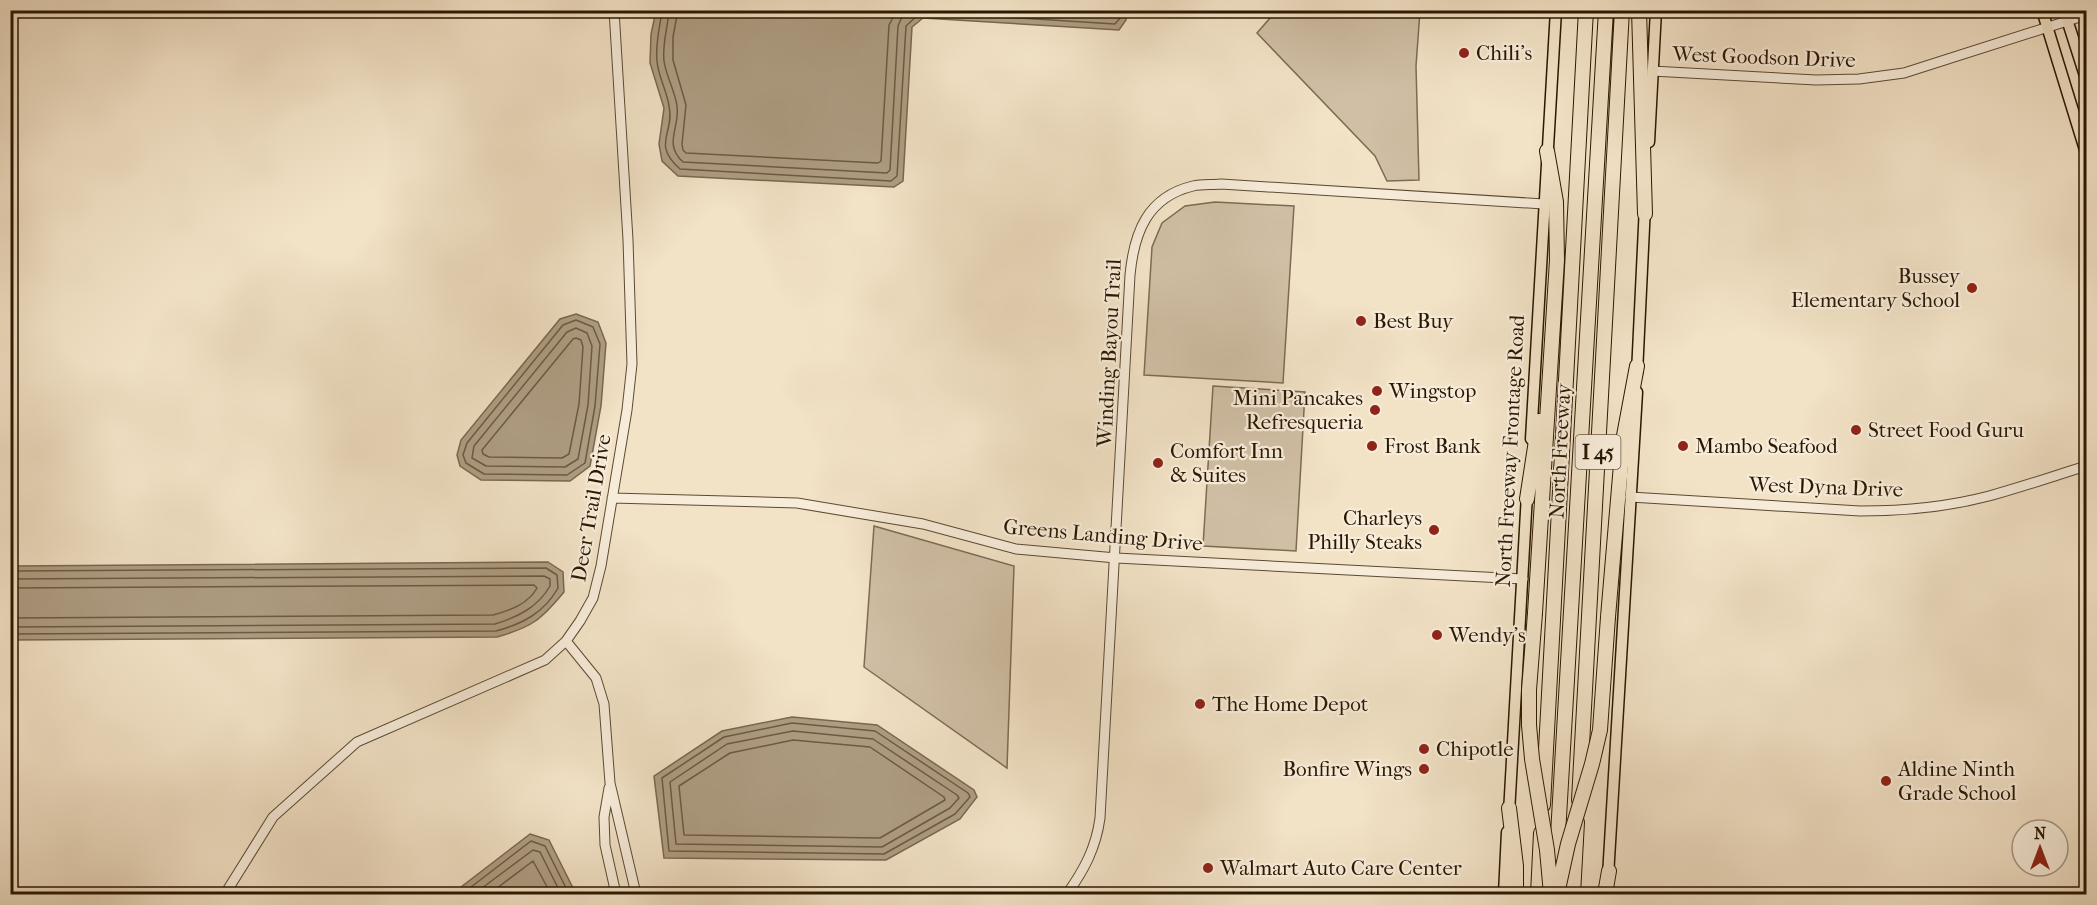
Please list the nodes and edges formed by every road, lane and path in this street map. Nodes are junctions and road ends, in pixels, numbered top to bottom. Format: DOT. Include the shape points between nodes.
graph roads {
  1 [pos="614,10"];
  2 [pos="1556,10"];
  3 [pos="1586,10"];
  4 [pos="1606,10"];
  5 [pos="1622,10"];
  6 [pos="1639,10"];
  7 [pos="1656,10"];
  8 [pos="2042,10"];
  9 [pos="2064,10"];
  10 [pos="2086,15"];
  11 [pos="2067,22"];
  12 [pos="2048,28"];
  13 [pos="1653,71"];
  14 [pos="2086,80"];
  15 [pos="1547,151"];
  16 [pos="2086,153"];
  17 [pos="1544,204"];
  18 [pos="1645,214"];
  19 [pos="1553,330"];
  20 [pos="1637,366"];
  21 [pos="2086,466"];
  22 [pos="1630,497"];
  23 [pos="612,498"];
  24 [pos="1527,499"];
  25 [pos="1116,558"];
  26 [pos="1523,579"];
  27 [pos="566,641"];
  28 [pos="610,783"];
  29 [pos="1509,808"];
  30 [pos="1609,871"];
  31 [pos="225,894"];
  32 [pos="616,894"];
  33 [pos="636,894"];
  34 [pos="1067,894"];
  35 [pos="1504,894"];
  36 [pos="1516,894"];
  37 [pos="1538,894"];
  38 [pos="1554,894"];
  39 [pos="1574,894"];
  40 [pos="1606,894"];
  1 -- 23 [label="street, Deer Trail Drive" via="632,364"];
  2 -- 15 [label="main road, North Freeway Frontage Road"];
  3 -- 37 [label="highway, North Freeway / I 45"];
  4 -- 38 [label="highway, North Freeway / I 45"];
  5 -- 39 [label="highway, North Freeway / I 45"];
  6 -- 18 [label="highway"];
  7 -- 13 [label="main road"];
  8 -- 12 [label="main road"];
  9 -- 11 [label="main road"];
  10 -- 11 [label="street, West Goodson Drive"];
  11 -- 12 [label="street, West Goodson Drive"];
  11 -- 14 [label="main road"];
  12 -- 13 [label="street, West Goodson Drive" via="1923,69 1871,78 1816,80"];
  12 -- 16 [label="main road"];
  13 -- 18 [label="main road"];
  15 -- 17 [label="main road, North Freeway Frontage Road"];
  15 -- 19 [label="highway" via="1558,228"];
  17 -- 24 [label="main road, North Freeway Frontage Road"];
  17 -- 25 [label="street, Winding Bayou Trail" via="1221,184 1194,186 1162,200 1138,231 1133,249"];
  18 -- 20 [label="main road"];
  19 -- 24 [label="highway"];
  19 -- 38 [label="highway, bridge" via="1529,725"];
  20 -- 22 [label="main road"];
  20 -- 38 [label="highway, bridge" via="1623,441 1600,730"];
  21 -- 22 [label="street, West Dyna Drive" via="1987,496 1893,511"];
  22 -- 30 [label="main road"];
  23 -- 25 [label="street, Greens Landing Drive" via="797,503 923,524 1016,549"];
  23 -- 27 [label="street, Deer Trail Drive" via="593,598"];
  24 -- 26 [label="main road, North Freeway Frontage Road"];
  25 -- 26 [label="street, Greens Landing Drive"];
  25 -- 34 [label="street, Winding Bayou Trail" via="1100,818 1093,852"];
  26 -- 29 [label="main road, North Freeway Frontage Road"];
  27 -- 28 [label="street" via="596,678 604,704"];
  27 -- 31 [label="street, Deer Trail Drive" via="545,660 357,742 273,817"];
  28 -- 32 [label="street" via="604,817 605,845"];
  28 -- 33 [label="street"];
  29 -- 35 [label="main road, North Freeway Frontage Road"];
  29 -- 36 [label="highway"];
  30 -- 40 [label="highway"];
}
